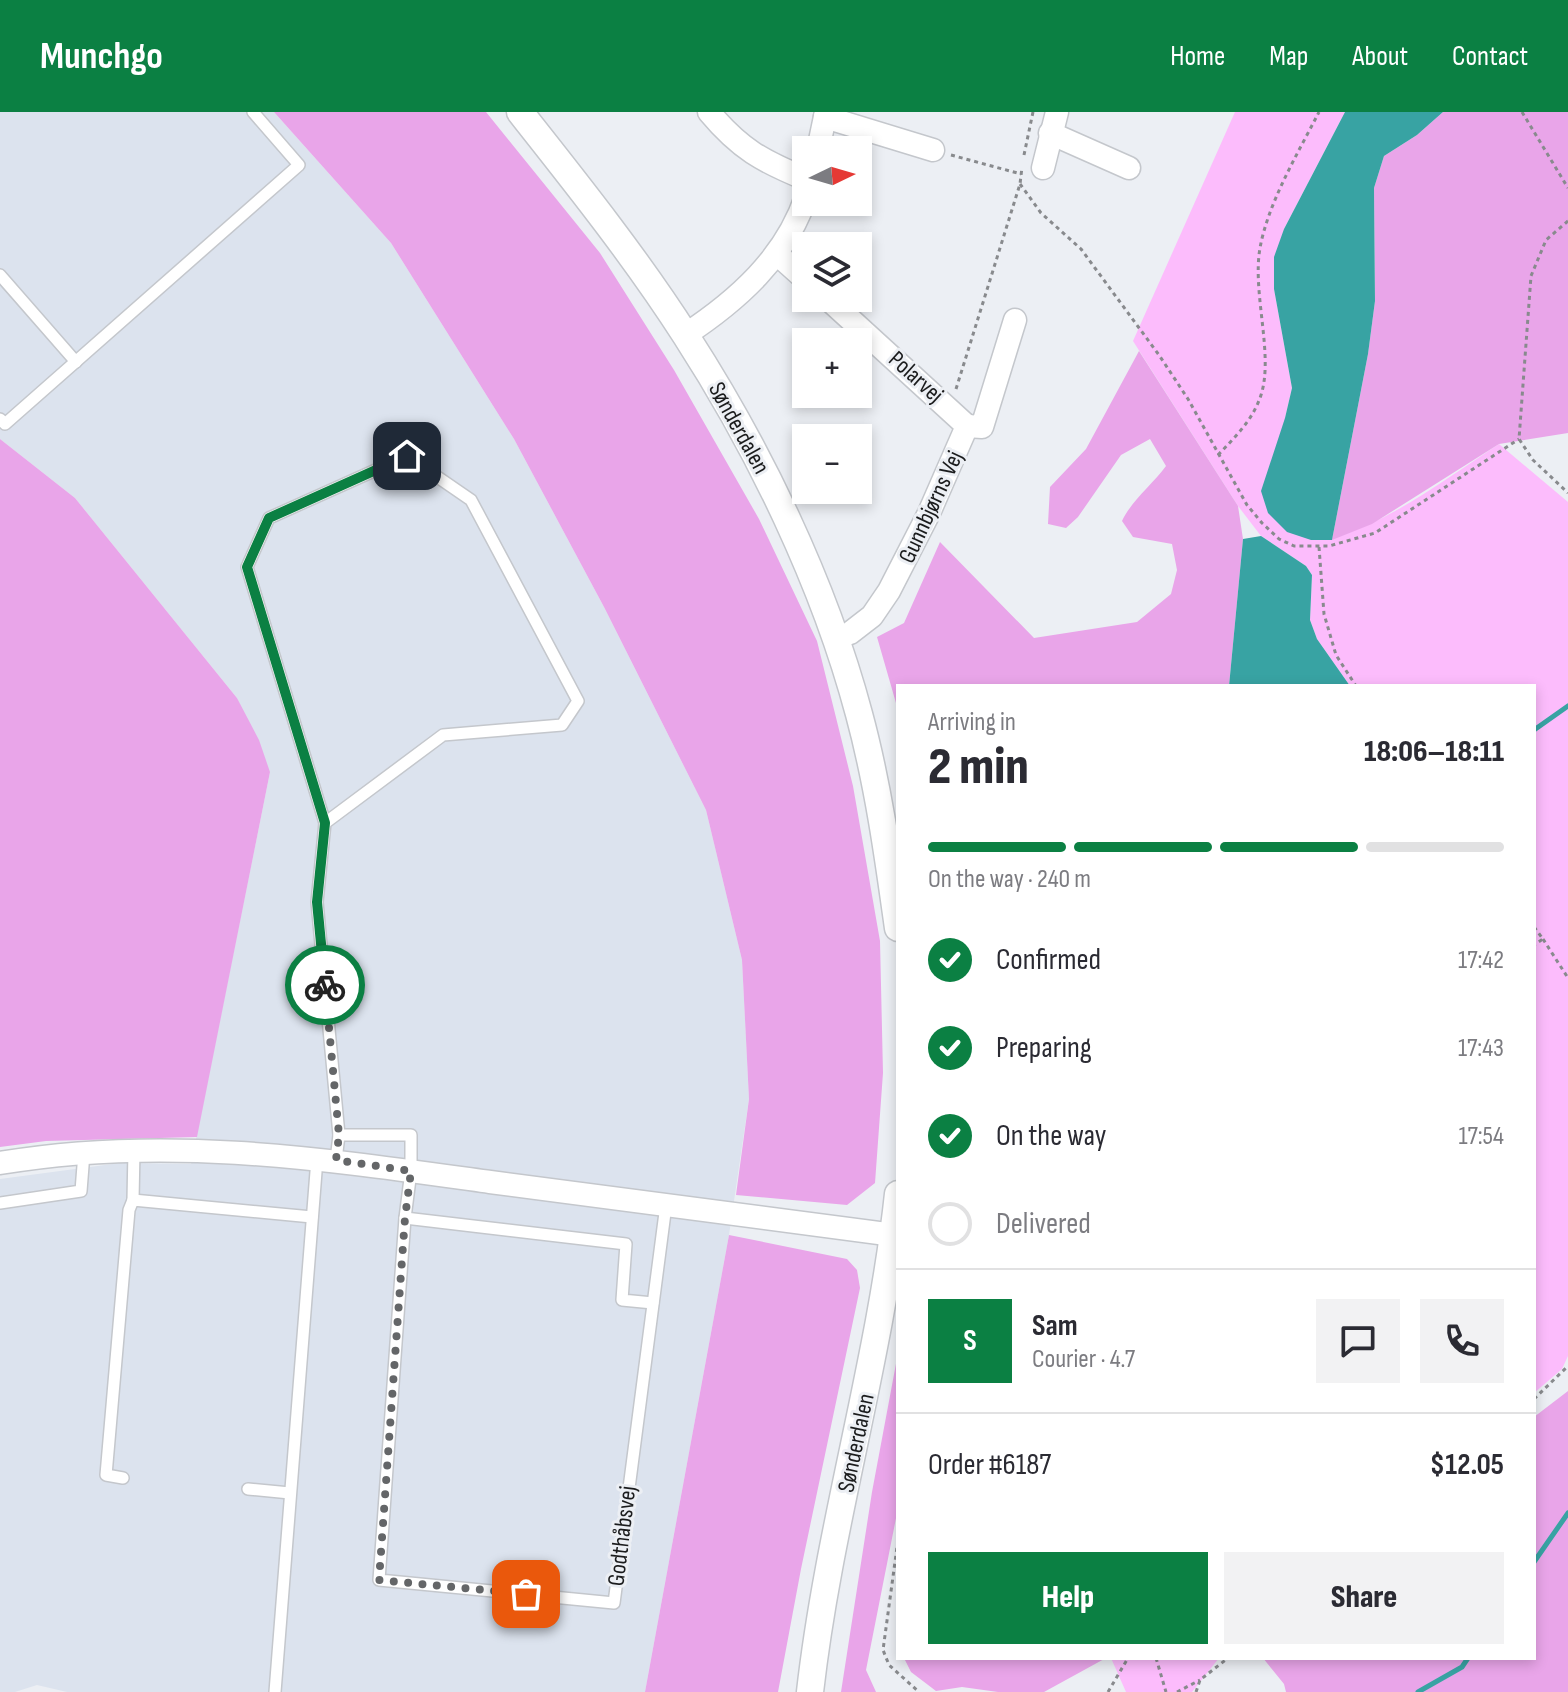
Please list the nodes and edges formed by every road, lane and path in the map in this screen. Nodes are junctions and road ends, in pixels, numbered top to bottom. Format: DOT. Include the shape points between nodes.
graph roads {
  1 [pos="253,112"];
  2 [pos="520,112"];
  3 [pos="709,112"];
  4 [pos="1033,112"];
  5 [pos="1319,112"];
  6 [pos="1522,112"];
  7 [pos="826,115"];
  8 [pos="1054,123"];
  9 [pos="821,136"];
  10 [pos="933,150"];
  11 [pos="1129,168"];
  12 [pos="1032,171"];
  13 [pos="792,173"];
  14 [pos="1020,184"];
  15 [pos="1568,188"];
  16 [pos="799,216"];
  17 [pos="1568,221"];
  18 [pos="777,254"];
  19 [pos="792,267"];
  20 [pos="0,275"];
  21 [pos="843,312"];
  22 [pos="1015,320"];
  23 [pos="685,335"];
  24 [pos="76,362"];
  25 [pos="950,408"];
  26 [pos="2,421"];
  27 [pos="967,426"];
  28 [pos="1519,439"];
  29 [pos="1218,455"];
  30 [pos="1568,493"];
  31 [pos="1319,547"];
  32 [pos="836,638"];
  33 [pos="1355,684"];
  34 [pos="325,823"];
  35 [pos="896,915"];
  36 [pos="1536,930"];
  37 [pos="1543,939"];
  38 [pos="1536,944"];
  39 [pos="1568,978"];
  40 [pos="339,1135"];
  41 [pos="134,1149"];
  42 [pos="84,1153"];
  43 [pos="326,1159"];
  44 [pos="0,1163"];
  45 [pos="411,1171"];
  46 [pos="0,1203"];
  47 [pos="131,1205"];
  48 [pos="666,1205"];
  49 [pos="896,1214"];
  50 [pos="312,1217"];
  51 [pos="405,1218"];
  52 [pos="894,1235"];
  53 [pos="653,1303"];
  54 [pos="1568,1366"];
  55 [pos="1536,1397"];
  56 [pos="123,1478"];
  57 [pos="248,1489"];
  58 [pos="290,1493"];
  59 [pos="896,1555"];
  60 [pos="1127,1660"];
  61 [pos="1157,1660"];
  62 [pos="1225,1660"];
  63 [pos="1200,1680"];
  64 [pos="275,1692"];
  65 [pos="810,1692"];
  66 [pos="919,1692"];
  67 [pos="1108,1692"];
  68 [pos="1166,1692"];
  69 [pos="1177,1692"];
  70 [pos="1196,1692"];
  1 -- 24 [label="lane" via="299,165"];
  2 -- 23 [label="street, Sønderdalen"];
  3 -- 13 [label="street" via="731,138"];
  4 -- 12 [label="path"];
  5 -- 29 [label="path" via="1269,217 1260,248 1262,394 1246,426"];
  6 -- 15 [label="path"];
  7 -- 9 [label="street"];
  7 -- 10 [label="street"];
  8 -- 11 [label="street"];
  8 -- 12 [label="street"];
  10 -- 12 [label="path"];
  12 -- 14 [label="path"];
  14 -- 25 [label="path"];
  14 -- 29 [label="path" via="1041,213 1081,249 1159,355"];
  16 -- 18 [label="street"];
  17 -- 28 [label="path" via="1546,240 1531,276"];
  18 -- 19 [label="street"];
  18 -- 23 [label="street" via="734,300"];
  20 -- 24 [label="lane"];
  21 -- 25 [label="street, Polarvej"];
  22 -- 27 [label="street, Gunnbjørns Vej" via="982,427"];
  23 -- 32 [label="street, Sønderdalen" via="779,499"];
  24 -- 26 [label="lane"];
  25 -- 27 [label="street, Polarvej"];
  27 -- 32 [label="street, Gunnbjørns Vej" via="889,591 872,616"];
  28 -- 30 [label="path"];
  28 -- 31 [label="path" via="1375,533"];
  29 -- 31 [label="path" via="1247,505 1279,539"];
  31 -- 33 [label="path" via="1324,614 1336,655"];
  32 -- 35 [label="street, Sønderdalen" via="879,800"];
  34 -- 34 [label="lane" via="247,567 269,518 407,456 471,500 578,701 562,725 443,735"];
  34 -- 40 [label="lane" via="317,902"];
  36 -- 37 [label="path"];
  37 -- 38 [label="path"];
  37 -- 39 [label="path"];
  40 -- 43 [label="lane"];
  40 -- 45 [label="lane, Godthåbsvej" via="411,1135"];
  41 -- 42 [label="street"];
  41 -- 43 [label="street"];
  41 -- 47 [label="lane"];
  42 -- 44 [label="street"];
  42 -- 46 [label="lane" via="81,1191"];
  43 -- 45 [label="street"];
  43 -- 50 [label="lane"];
  45 -- 48 [label="street"];
  45 -- 51 [label="lane, Godthåbsvej"];
  47 -- 50 [label="lane"];
  47 -- 56 [label="lane" via="106,1475"];
  48 -- 52 [label="street"];
  48 -- 53 [label="lane, Godthåbsvej"];
  49 -- 52 [label="street, Sønderdalen"];
  50 -- 58 [label="lane"];
  51 -- 53 [label="lane" via="626,1244 622,1300"];
  51 -- 53 [label="lane, Godthåbsvej" via="379,1580 614,1603"];
  52 -- 65 [label="street, Sønderdalen"];
  54 -- 55 [label="path"];
  57 -- 58 [label="lane"];
  58 -- 64 [label="lane"];
  59 -- 66 [label="path" via="883,1650 889,1665"];
  60 -- 67 [label="path"];
  61 -- 68 [label="path"];
  62 -- 63 [label="path"];
  63 -- 69 [label="path"];
  63 -- 70 [label="path"];
}
